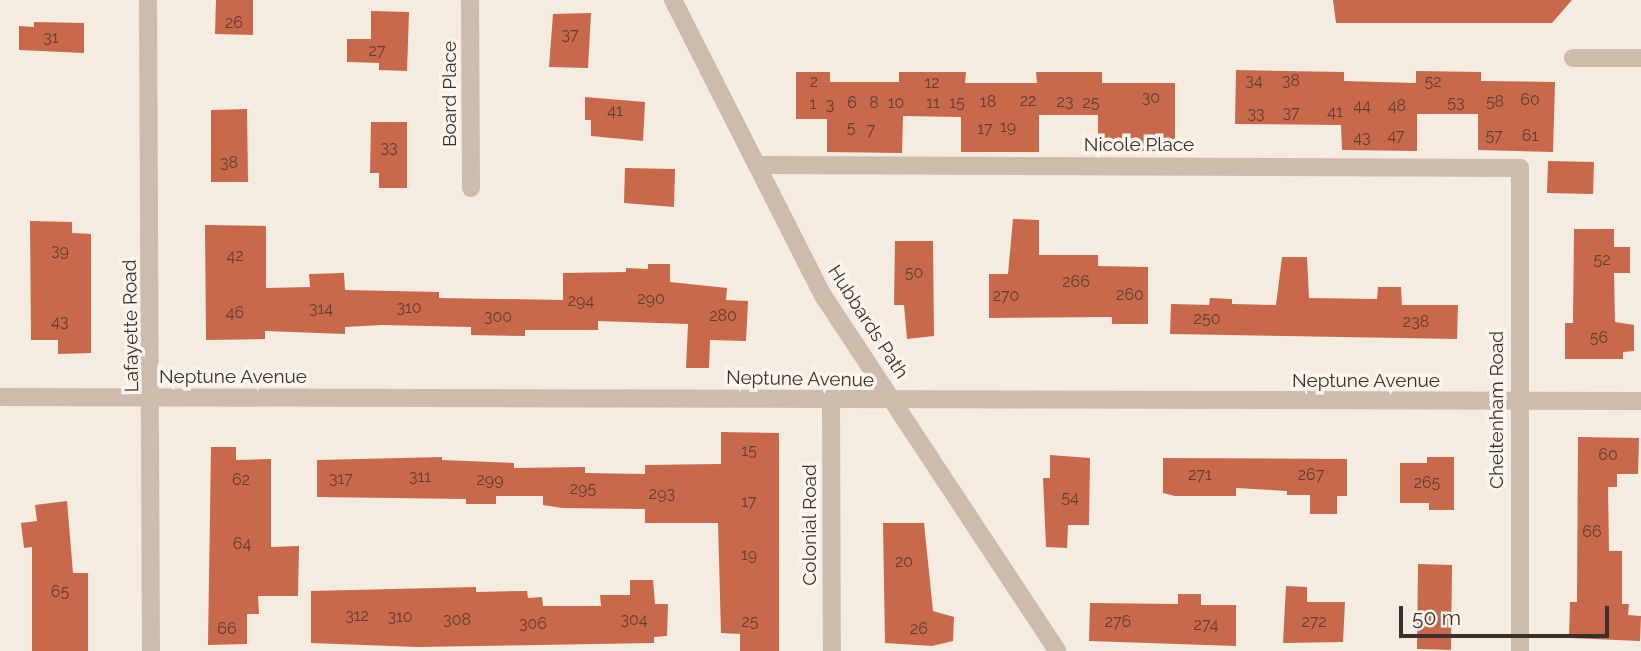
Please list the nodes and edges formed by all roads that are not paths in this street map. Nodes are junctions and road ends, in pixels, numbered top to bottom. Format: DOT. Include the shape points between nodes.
graph roads {
  1 [pos="148,0"];
  2 [pos="470,0"];
  3 [pos="673,0"];
  4 [pos="1573,58"];
  5 [pos="1641,58"];
  6 [pos="757,165"];
  7 [pos="1520,169"];
  8 [pos="471,188"];
  9 [pos="0,397"];
  10 [pos="153,398"];
  11 [pos="831,400"];
  12 [pos="894,401"];
  13 [pos="1641,401"];
  14 [pos="1518,402"];
  15 [pos="151,651"];
  16 [pos="832,651"];
  17 [pos="1057,651"];
  18 [pos="1520,651"];
  1 -- 10 [label="street, Lafayette Road"];
  2 -- 8 [label="street, Board Place"];
  3 -- 6 [label="street, Hubbards Path"];
  4 -- 5 [label="street"];
  6 -- 7 [label="street, Nicole Place"];
  6 -- 12 [label="street, Hubbards Path" via="824,297"];
  7 -- 14 [label="street, Cheltenham Road"];
  9 -- 10 [label="street, Neptune Avenue"];
  10 -- 11 [label="street, Neptune Avenue"];
  10 -- 15 [label="street, Lafayette Road"];
  11 -- 12 [label="street, Neptune Avenue"];
  11 -- 16 [label="street, Colonial Road"];
  12 -- 14 [label="street, Neptune Avenue"];
  12 -- 17 [label="street, Hubbards Path"];
  13 -- 14 [label="street, Neptune Avenue"];
  14 -- 18 [label="street, Cheltenham Road"];
}
